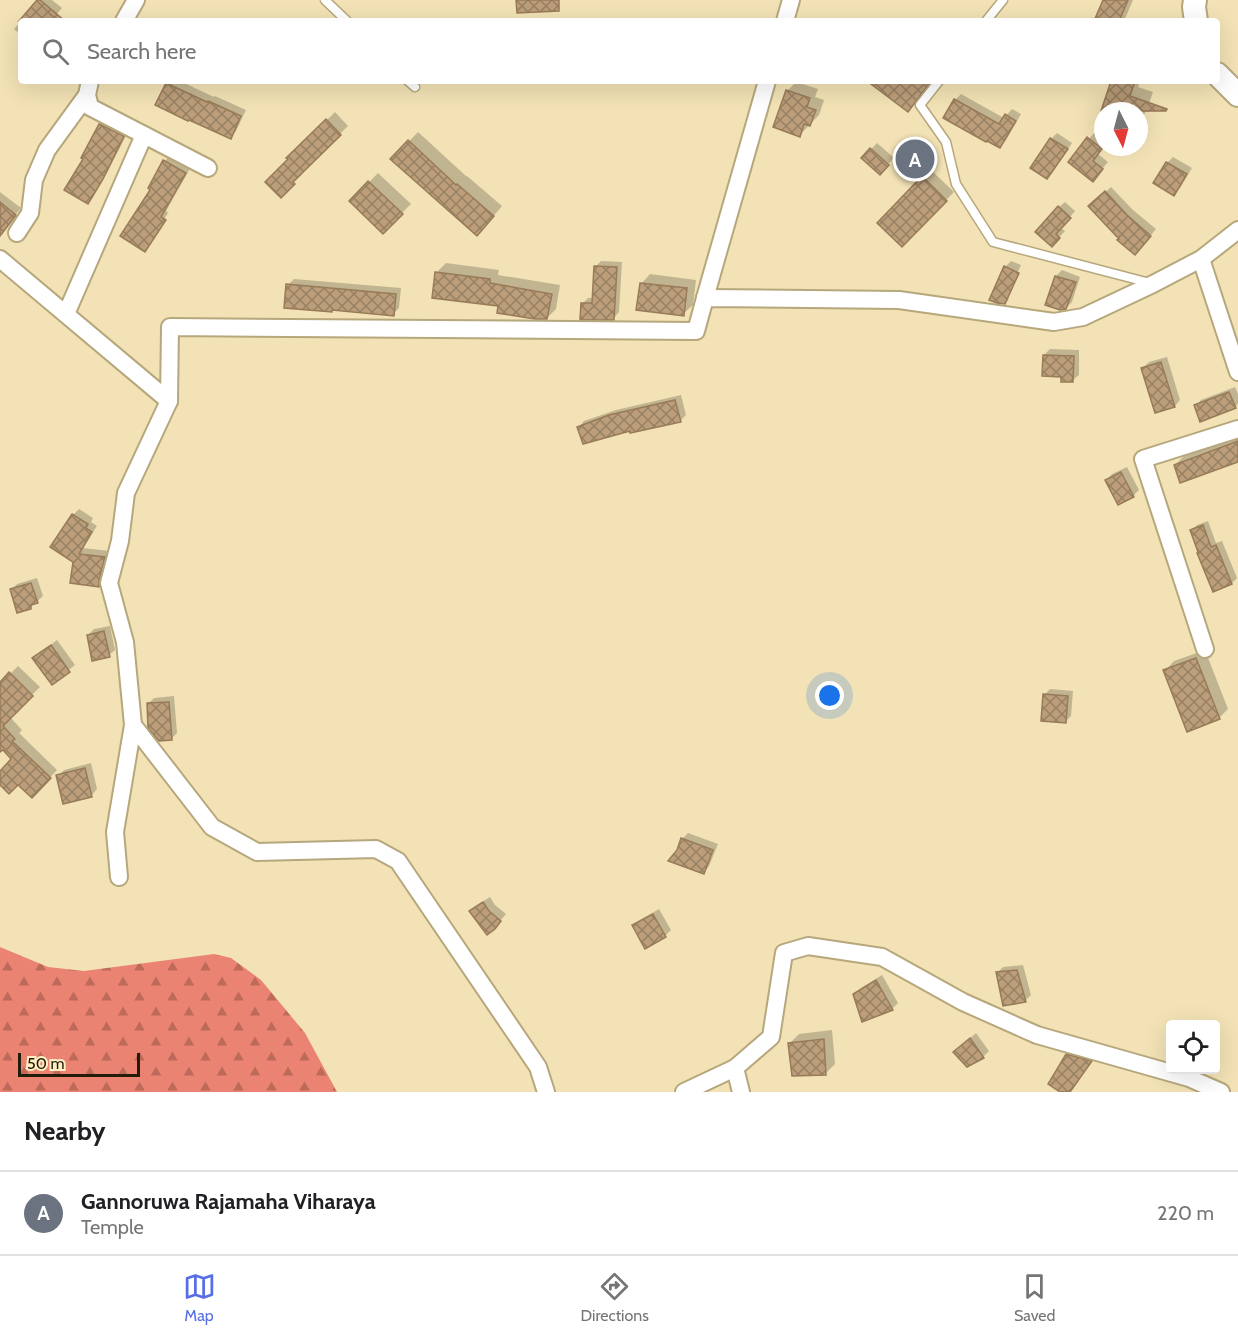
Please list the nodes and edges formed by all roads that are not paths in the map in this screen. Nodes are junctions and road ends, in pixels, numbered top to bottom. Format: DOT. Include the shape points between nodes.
graph roads {
  1 [pos="136,0"];
  2 [pos="325,0"];
  3 [pos="791,0"];
  4 [pos="1003,0"];
  5 [pos="1196,0"];
  6 [pos="126,18"];
  7 [pos="344,18"];
  8 [pos="786,18"];
  9 [pos="989,18"];
  10 [pos="1196,18"];
  11 [pos="1220,78"];
  12 [pos="766,84"];
  13 [pos="937,84"];
  14 [pos="88,88"];
  15 [pos="1238,95"];
  16 [pos="144,135"];
  17 [pos="208,168"];
  18 [pos="1238,230"];
  19 [pos="17,233"];
  20 [pos="0,259"];
  21 [pos="1201,259"];
  22 [pos="1153,284"];
  23 [pos="705,298"];
  24 [pos="66,314"];
  25 [pos="1238,372"];
  26 [pos="169,400"];
  27 [pos="1238,429"];
  28 [pos="1205,649"];
  29 [pos="133,725"];
  30 [pos="119,877"];
  31 [pos="735,1068"];
  32 [pos="546,1092"];
  33 [pos="684,1092"];
  34 [pos="741,1092"];
  35 [pos="1221,1092"];
  1 -- 6 [label="street"];
  2 -- 7 [label="lane"];
  3 -- 8 [label="street"];
  4 -- 9 [label="lane"];
  5 -- 10 [label="street"];
  11 -- 15 [label="street"];
  12 -- 23 [label="street"];
  13 -- 22 [label="lane" via="920,105 946,142 956,184 993,242"];
  14 -- 16 [label="street" via="90,106"];
  14 -- 19 [label="street" via="47,150 34,180 30,213"];
  16 -- 17 [label="street"];
  16 -- 24 [label="street"];
  18 -- 21 [label="street"];
  20 -- 24 [label="street"];
  21 -- 22 [label="street"];
  21 -- 25 [label="street"];
  22 -- 23 [label="street" via="1083,318 1054,322 899,300"];
  23 -- 26 [label="street" via="696,331 170,327"];
  24 -- 26 [label="street"];
  26 -- 29 [label="street" via="126,493 120,541 109,583 125,642"];
  27 -- 28 [label="street" via="1143,459"];
  29 -- 30 [label="street" via="115,832"];
  29 -- 32 [label="street" via="212,827 257,852 376,849 398,861 538,1067"];
  31 -- 33 [label="street"];
  31 -- 34 [label="street"];
  31 -- 35 [label="street" via="771,1037 784,953 808,946 882,957 963,1002 1037,1035 1189,1078"];
}
